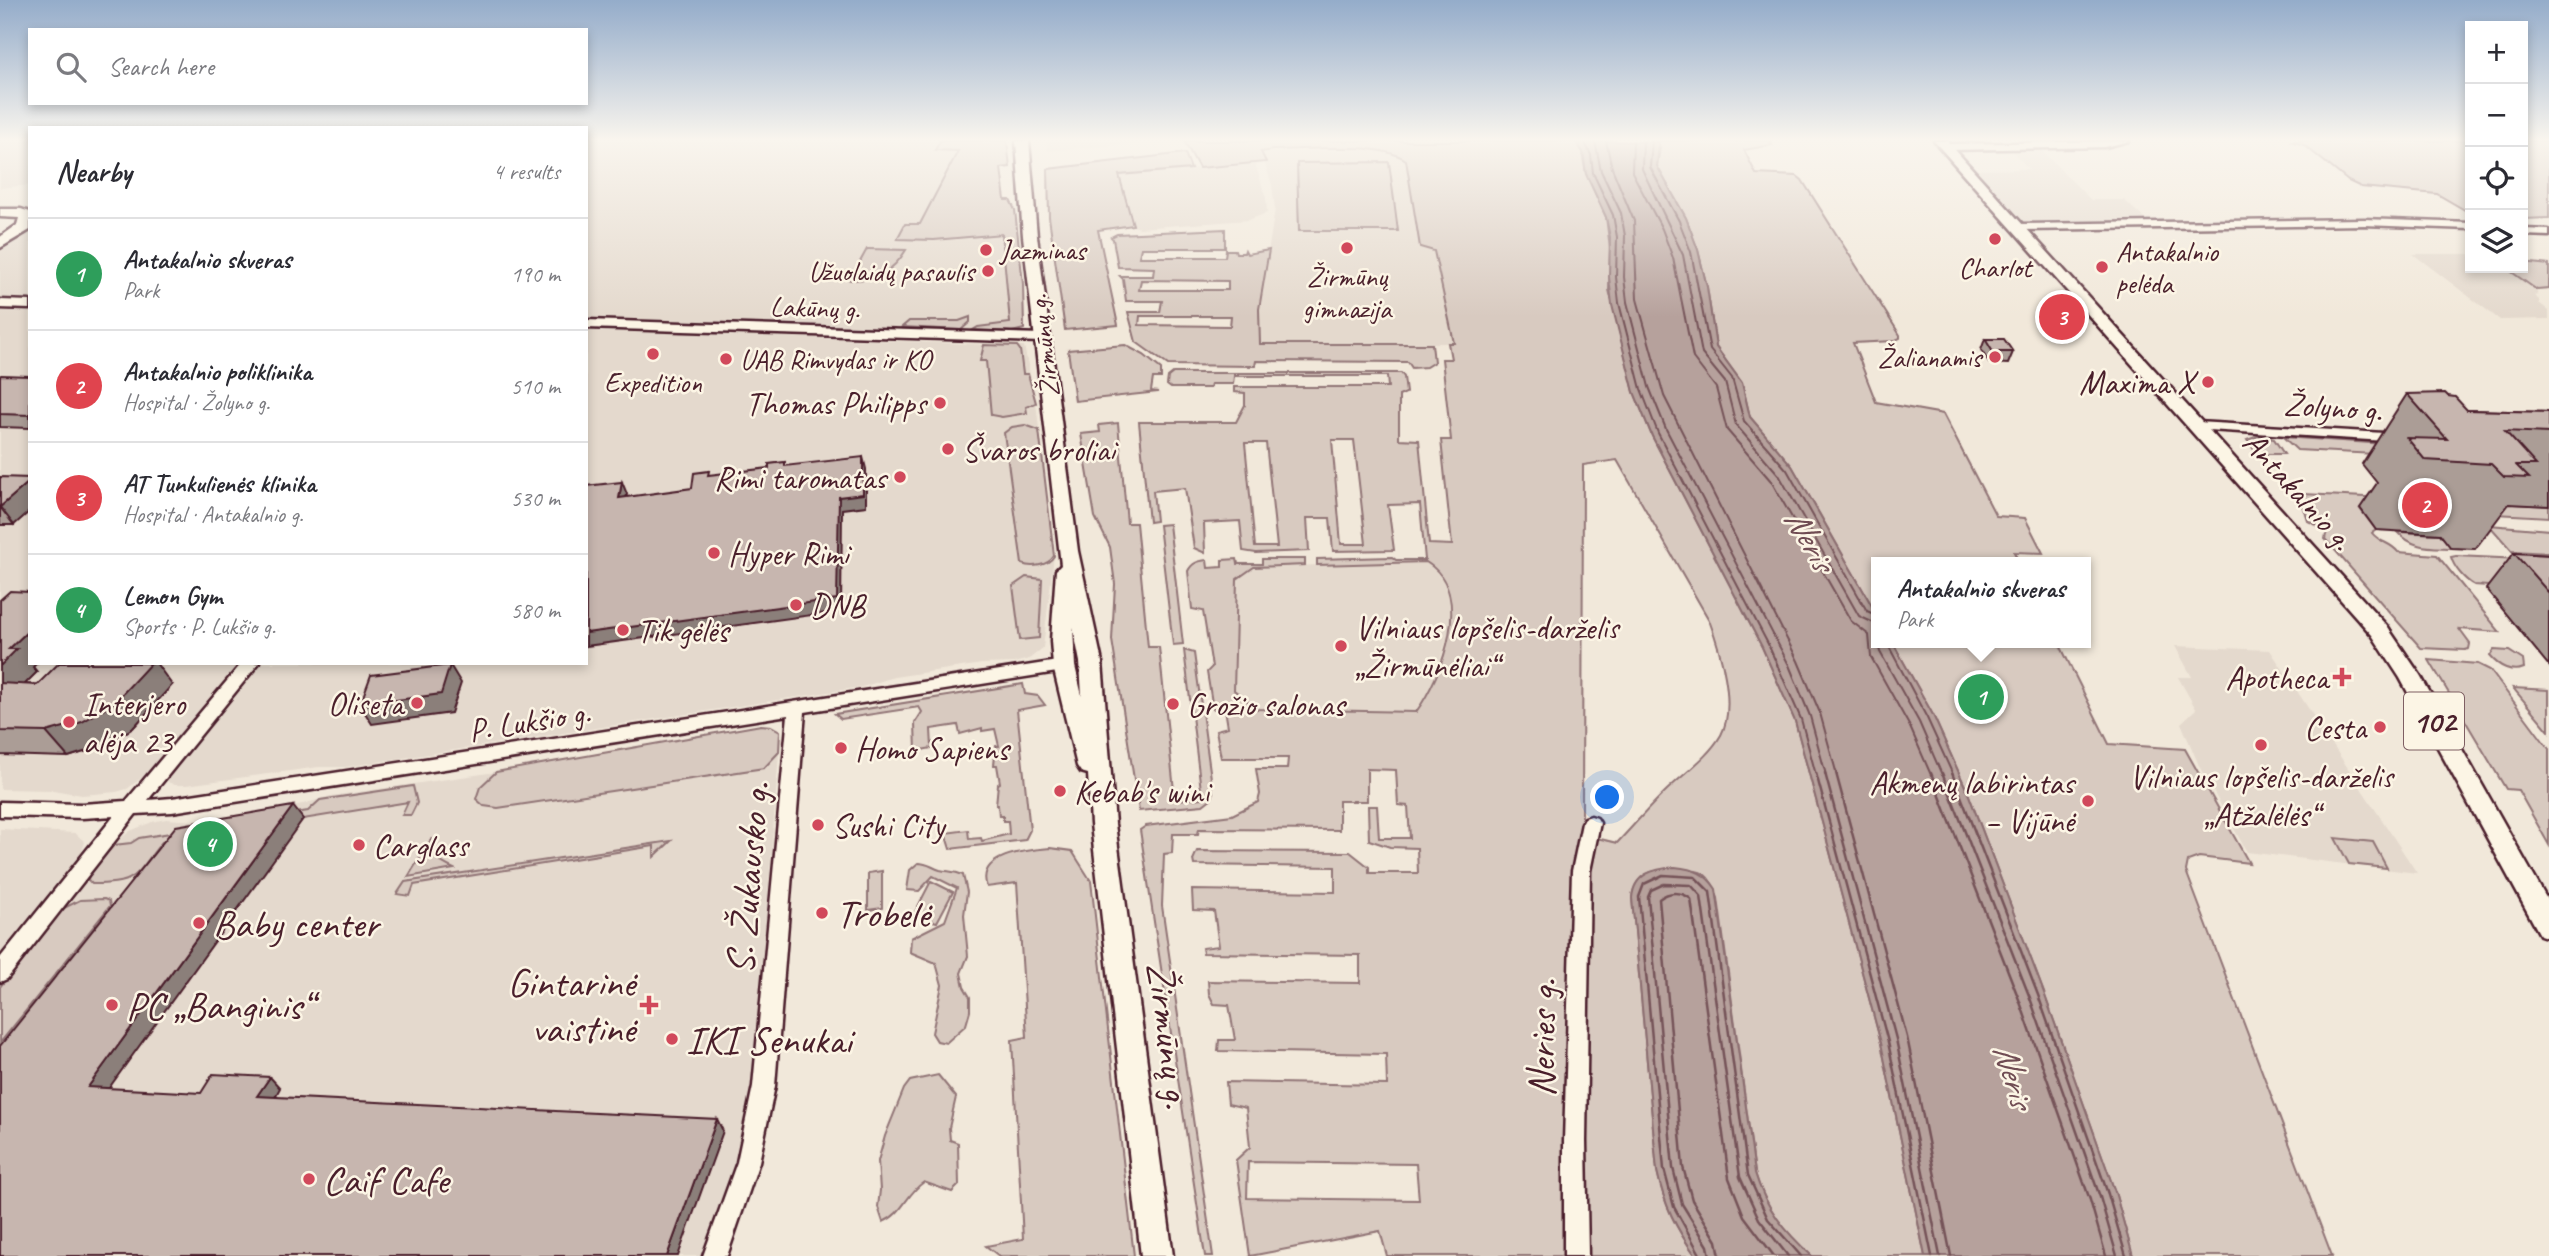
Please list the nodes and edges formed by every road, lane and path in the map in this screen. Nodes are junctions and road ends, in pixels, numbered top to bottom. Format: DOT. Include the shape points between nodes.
graph roads {
  1 [pos="1027,200"];
  2 [pos="1993,200"];
  3 [pos="28,202"];
  4 [pos="0,211"];
  5 [pos="27,225"];
  6 [pos="2465,226"];
  7 [pos="2018,227"];
  8 [pos="2528,232"];
  9 [pos="2549,233"];
  10 [pos="0,244"];
  11 [pos="0,304"];
  12 [pos="28,305"];
  13 [pos="588,324"];
  14 [pos="1043,338"];
  15 [pos="2197,426"];
  16 [pos="2413,439"];
  17 [pos="1069,551"];
  18 [pos="1091,662"];
  19 [pos="249,665"];
  20 [pos="1064,666"];
  21 [pos="797,708"];
  22 [pos="0,809"];
  23 [pos="129,810"];
  24 [pos="1591,823"];
  25 [pos="1103,824"];
  26 [pos="2547,921"];
  27 [pos="0,973"];
  28 [pos="715,1256"];
  29 [pos="1157,1256"];
  30 [pos="1576,1256"];
  1 -- 14 [label="main road, Žirmūnų g."];
  2 -- 7 [label="main road, Antakalnio g. / 102"];
  3 -- 4 [label="main road"];
  4 -- 5 [label="main road" via="24,214"];
  5 -- 10 [label="main road"];
  6 -- 7 [label="street" via="2351,222"];
  7 -- 15 [label="main road, Antakalnio g. / 102"];
  8 -- 9 [label="street"];
  11 -- 12 [label="street"];
  13 -- 14 [label="street, Lakūnų g."];
  14 -- 17 [label="main road, Žirmūnų g."];
  15 -- 16 [label="street, Žolyno g."];
  15 -- 26 [label="main road, Antakalnio g. / 102" via="2395,652"];
  17 -- 18 [label="main road, Žirmūnų g."];
  17 -- 20 [label="main road, Žirmūnų g."];
  18 -- 20 [label="main road"];
  18 -- 25 [label="main road, Žirmūnų g."];
  19 -- 23 [label="street"];
  20 -- 21 [label="street, P. Lukšio g."];
  20 -- 25 [label="main road, Žirmūnų g."];
  21 -- 23 [label="street, P. Lukšio g."];
  21 -- 28 [label="street, S. Žukausko g." via="764,1086 748,1162"];
  22 -- 23 [label="street, P. Lukšio g."];
  23 -- 27 [label="street"];
  24 -- 30 [label="street, Neries g." via="1581,871"];
  25 -- 29 [label="main road, Žirmūnų g."];
}
